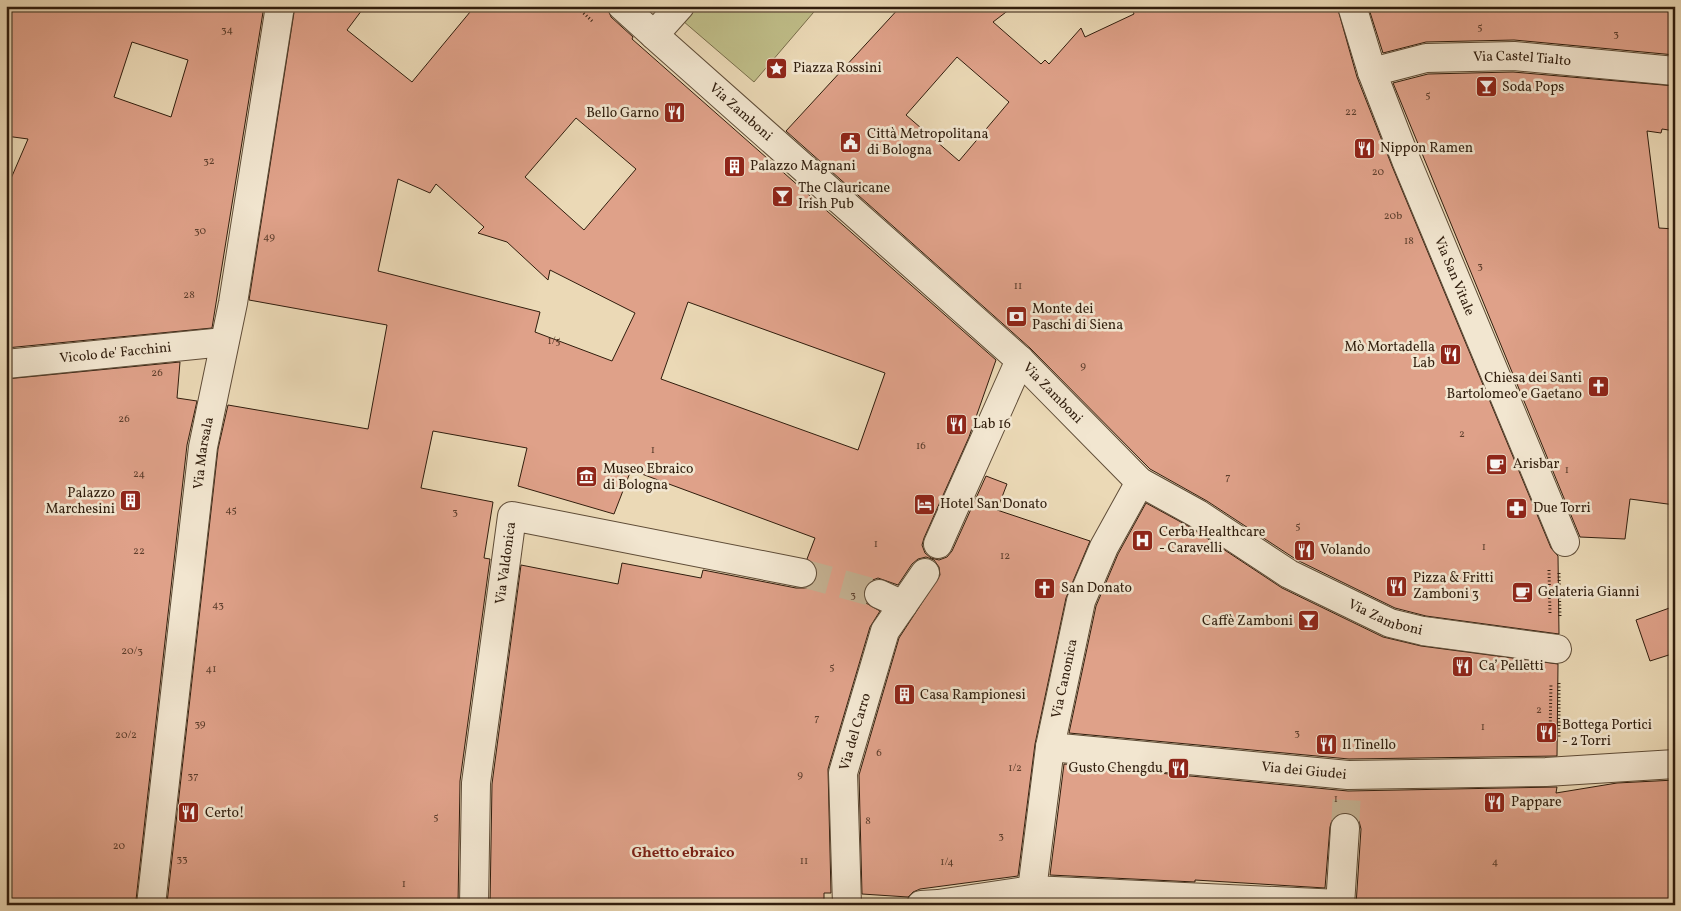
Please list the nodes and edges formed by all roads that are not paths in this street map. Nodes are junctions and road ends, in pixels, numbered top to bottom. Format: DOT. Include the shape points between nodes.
graph roads {
  1 [pos="280,6"];
  2 [pos="622,6"];
  3 [pos="680,6"];
  4 [pos="1352,6"];
  5 [pos="654,35"];
  6 [pos="1675,71"];
  7 [pos="1372,72"];
  8 [pos="224,342"];
  9 [pos="1020,360"];
  10 [pos="6,364"];
  11 [pos="1140,482"];
  12 [pos="1565,542"];
  13 [pos="938,544"];
  14 [pos="802,573"];
  15 [pos="925,573"];
  16 [pos="1557,649"];
  17 [pos="1050,746"];
  18 [pos="1675,764"];
  19 [pos="1344,828"];
  20 [pos="1032,890"];
  21 [pos="1340,904"];
  22 [pos="151,905"];
  23 [pos="474,905"];
  24 [pos="847,905"];
  25 [pos="921,905"];
  1 -- 8 [label="street, Via Marsala"];
  2 -- 5 [label="street, Via Zamboni"];
  3 -- 5 [label="street"];
  4 -- 7 [label="street, Via San Vitale"];
  5 -- 9 [label="street, Via Zamboni"];
  6 -- 7 [label="street, Via Castel Tialto" via="1514,56 1426,58"];
  7 -- 12 [label="street, Via San Vitale"];
  8 -- 10 [label="street, Vicolo de' Facchini"];
  8 -- 22 [label="street, Via Marsala" via="203,446"];
  9 -- 11 [label="street, Via Zamboni"];
  9 -- 13 [label="street"];
  11 -- 16 [label="street, Via Zamboni" via="1198,514 1289,574 1390,623 1423,631"];
  11 -- 17 [label="street, Via Canonica" via="1104,547 1081,601"];
  14 -- 23 [label="street, Via Valdonica" via="512,516 476,783"];
  15 -- 24 [label="street, Via del Carro" via="891,599 843,773"];
  17 -- 18 [label="street, Via dei Giudei" via="1347,783"];
  17 -- 20 [label="street, Via Canonica"];
  19 -- 21 [label="street"];
  20 -- 21 [label="street"];
  20 -- 25 [label="street"];
}
